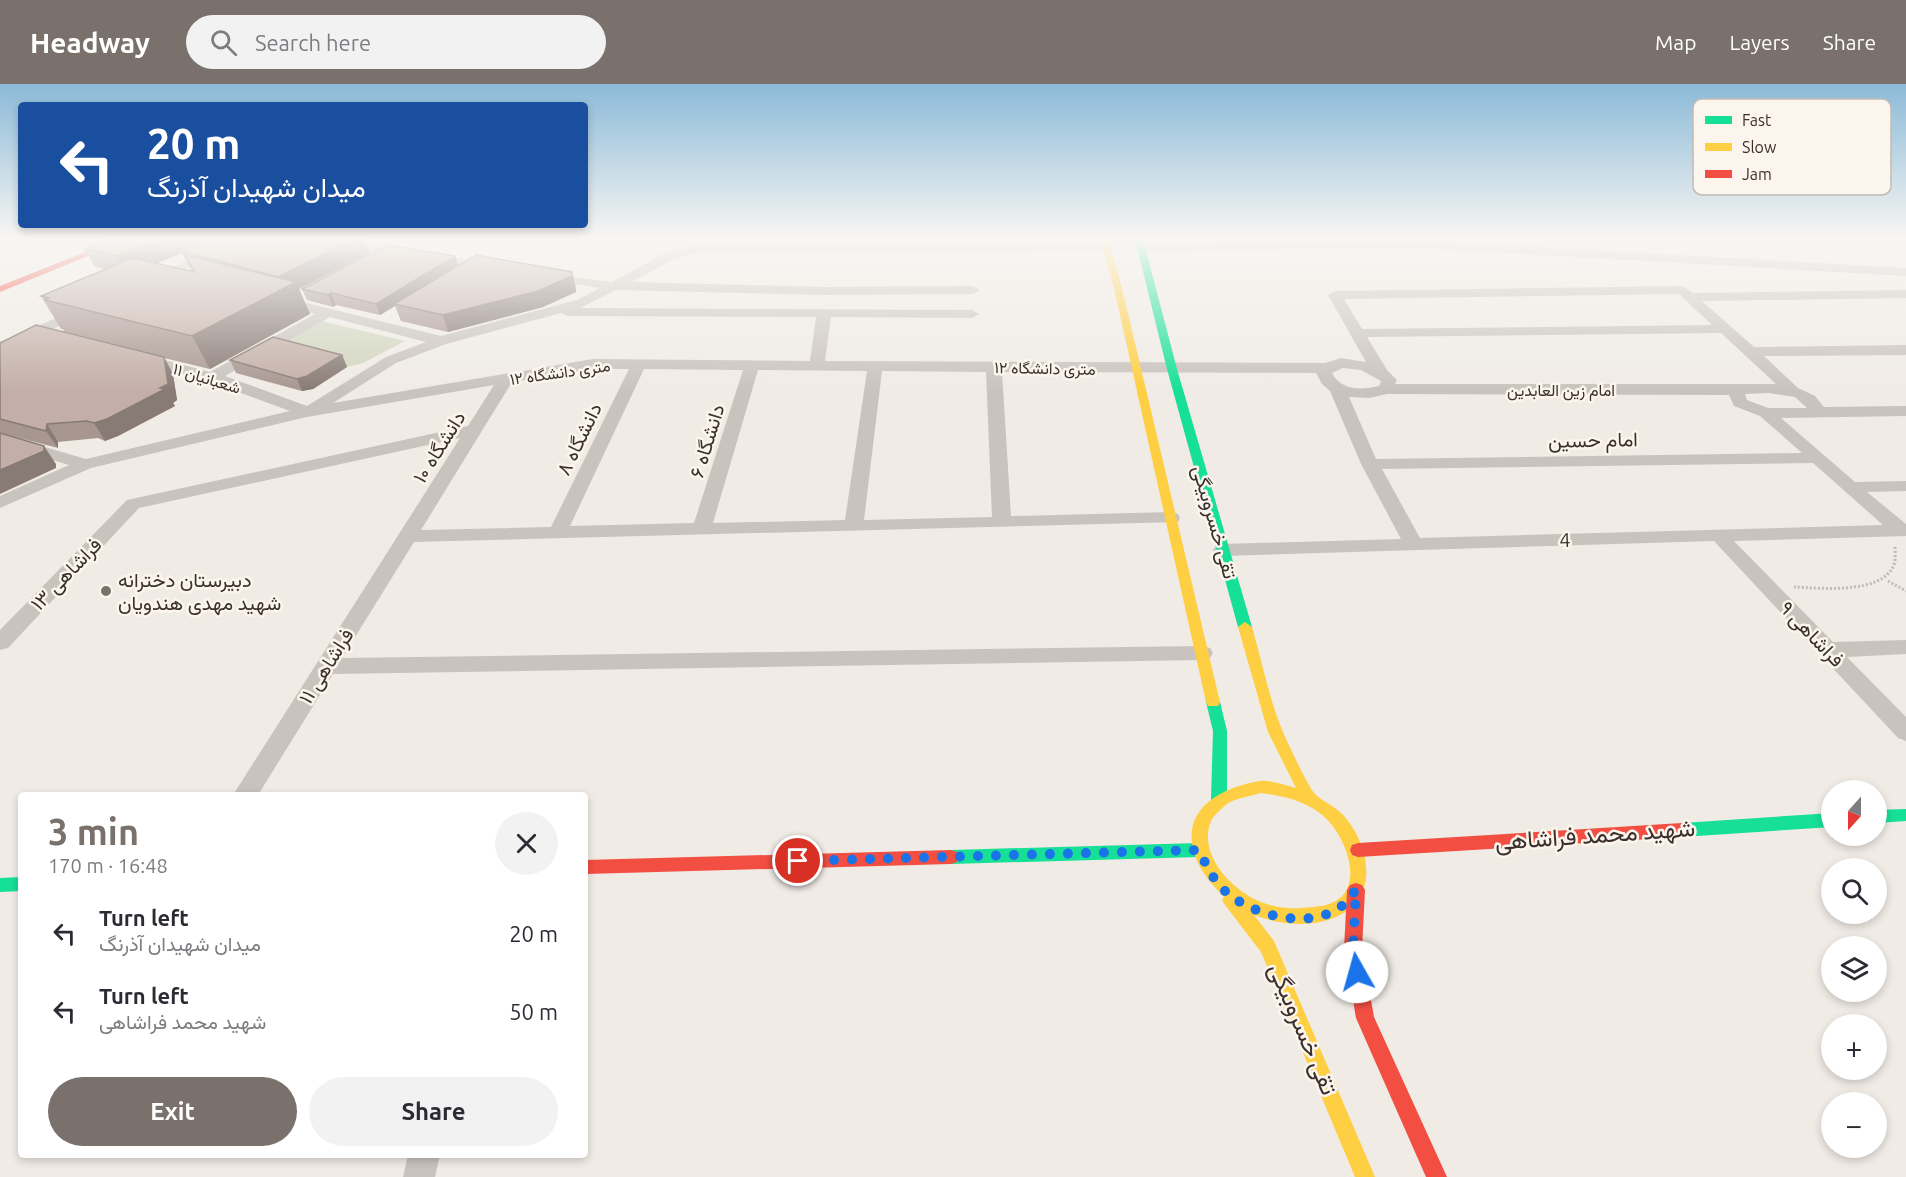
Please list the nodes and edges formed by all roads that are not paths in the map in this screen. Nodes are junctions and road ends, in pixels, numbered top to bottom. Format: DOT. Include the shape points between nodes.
graph roads {
  1 [pos="606,290"];
  2 [pos="828,290"];
  3 [pos="1117,290"];
  4 [pos="1152,290"];
  5 [pos="1683,290"];
  6 [pos="309,292"];
  7 [pos="1686,293"];
  8 [pos="1906,294"];
  9 [pos="267,297"];
  10 [pos="289,302"];
  11 [pos="98,304"];
  12 [pos="328,312"];
  13 [pos="551,312"];
  14 [pos="398,313"];
  15 [pos="824,313"];
  16 [pos="972,314"];
  17 [pos="379,325"];
  18 [pos="1726,329"];
  19 [pos="35,332"];
  20 [pos="1356,333"];
  21 [pos="57,338"];
  22 [pos="441,341"];
  23 [pos="0,348"];
  24 [pos="1906,350"];
  25 [pos="1751,352"];
  26 [pos="124,355"];
  27 [pos="639,364"];
  28 [pos="752,365"];
  29 [pos="817,366"];
  30 [pos="875,367"];
  31 [pos="994,368"];
  32 [pos="1327,368"];
  33 [pos="1137,369"];
  34 [pos="1172,369"];
  35 [pos="1379,370"];
  36 [pos="212,377"];
  37 [pos="506,380"];
  38 [pos="1337,388"];
  39 [pos="1386,389"];
  40 [pos="1791,389"];
  41 [pos="1736,390"];
  42 [pos="1906,411"];
  43 [pos="307,412"];
  44 [pos="1814,412"];
  45 [pos="1766,413"];
  46 [pos="474,430"];
  47 [pos="0,439"];
  48 [pos="1817,458"];
  49 [pos="1370,464"];
  50 [pos="85,465"];
  51 [pos="1906,486"];
  52 [pos="1850,488"];
  53 [pos="0,503"];
  54 [pos="1171,518"];
  55 [pos="1002,521"];
  56 [pos="854,525"];
  57 [pos="702,528"];
  58 [pos="558,531"];
  59 [pos="1899,534"];
  60 [pos="407,536"];
  61 [pos="1719,536"];
  62 [pos="1413,545"];
  63 [pos="1223,550"];
  64 [pos="0,643"];
  65 [pos="1906,647"];
  66 [pos="1826,650"];
  67 [pos="1202,653"];
  68 [pos="326,666"];
  69 [pos="1906,732"];
  70 [pos="247,792"];
  71 [pos="1309,798"];
  72 [pos="1219,799"];
  73 [pos="1906,815"];
  74 [pos="1887,816"];
  75 [pos="1821,821"];
  76 [pos="1199,850"];
  77 [pos="1358,850"];
  78 [pos="588,867"];
  79 [pos="18,884"];
  80 [pos="0,885"];
  81 [pos="1224,890"];
  82 [pos="1356,890"];
  83 [pos="423,1158"];
  84 [pos="418,1177"];
  85 [pos="1365,1177"];
  86 [pos="1437,1177"];
  1 -- 13 [label="street" via="582,303"];
  2 -- 15 [label="street" via="810,303"];
  2 -- 15 [label="street" via="844,299 840,308"];
  3 -- 33 [label="main road, تقی خسروبیگی"];
  4 -- 34 [label="main road, تقی خسروبیگی"];
  5 -- 7 [label="street"];
  6 -- 10 [label="street"];
  7 -- 8 [label="street"];
  7 -- 18 [label="street"];
  7 -- 20 [label="street" via="1335,295"];
  9 -- 10 [label="street"];
  10 -- 12 [label="street"];
  11 -- 19 [label="street"];
  12 -- 17 [label="street"];
  12 -- 36 [label="street"];
  13 -- 15 [label="street"];
  13 -- 22 [label="street"];
  14 -- 17 [label="street"];
  15 -- 16 [label="street"];
  15 -- 29 [label="street"];
  17 -- 22 [label="street"];
  18 -- 20 [label="street"];
  18 -- 25 [label="street"];
  19 -- 21 [label="street"];
  19 -- 23 [label="street"];
  20 -- 35 [label="street"];
  22 -- 43 [label="street" via="391,360"];
  24 -- 25 [label="street"];
  25 -- 40 [label="street"];
  26 -- 36 [label="street, شعبانیان ۱۱"];
  27 -- 28 [label="street, ۱۲ متری دانشگاه"];
  27 -- 37 [label="street, ۱۲ متری دانشگاه" via="593,364"];
  27 -- 58 [label="street, دانشگاه ۸"];
  28 -- 29 [label="street, ۱۲ متری دانشگاه"];
  28 -- 57 [label="street, دانشگاه ۶"];
  29 -- 30 [label="street, ۱۲ متری دانشگاه"];
  30 -- 31 [label="street, ۱۲ متری دانشگاه"];
  30 -- 56 [label="street"];
  31 -- 33 [label="street, ۱۲ متری دانشگاه"];
  31 -- 55 [label="street"];
  32 -- 34 [label="street, ۱۲ متری دانشگاه"];
  32 -- 35 [label="street, ۱۲ متری دانشگاه" via="1360,363"];
  32 -- 38 [label="street" via="1326,380"];
  33 -- 34 [label="street, ۱۲ متری دانشگاه"];
  33 -- 54 [label="main road, تقی خسروبیگی"];
  34 -- 63 [label="main road, تقی خسروبیگی"];
  35 -- 39 [label="street" via="1389,380"];
  36 -- 43 [label="street, شعبانیان ۱۱"];
  37 -- 43 [label="street, ۱۲ متری دانشگاه"];
  37 -- 46 [label="street, دانشگاه ۱۰"];
  38 -- 39 [label="street, امام زین العابدین" via="1373,394"];
  38 -- 49 [label="street"];
  39 -- 41 [label="street, امام زین العابدین"];
  40 -- 41 [label="street, امام زین العابدین"];
  40 -- 44 [label="street" via="1812,400"];
  41 -- 45 [label="street" via="1740,403"];
  42 -- 44 [label="street"];
  43 -- 50 [label="street, ۱۲ متری دانشگاه"];
  44 -- 45 [label="street"];
  45 -- 48 [label="street"];
  46 -- 60 [label="street, دانشگاه ۱۰"];
  46 -- 64 [label="street, فراشاهی ۱۳" via="133,504"];
  47 -- 50 [label="street"];
  48 -- 49 [label="street, امام حسین"];
  48 -- 52 [label="street"];
  49 -- 62 [label="street"];
  50 -- 53 [label="street, ۱۲ متری دانشگاه"];
  51 -- 52 [label="street"];
  52 -- 59 [label="street"];
  54 -- 55 [label="street"];
  54 -- 67 [label="main road, تقی خسروبیگی"];
  55 -- 56 [label="street"];
  56 -- 57 [label="street"];
  57 -- 58 [label="street"];
  58 -- 60 [label="street"];
  59 -- 61 [label="street, 4"];
  60 -- 68 [label="street, فراشاهی ۱۱"];
  61 -- 62 [label="street, 4"];
  61 -- 66 [label="street, فراشاهی ۹"];
  62 -- 63 [label="street, 4"];
  63 -- 71 [label="main road, تقی خسروبیگی" via="1275,732"];
  65 -- 66 [label="street"];
  66 -- 69 [label="street, فراشاهی ۹"];
  67 -- 68 [label="street"];
  67 -- 72 [label="main road, تقی خسروبیگی" via="1220,731"];
  68 -- 70 [label="street, فراشاهی ۱۱"];
  71 -- 72 [label="main road" via="1261,786"];
  71 -- 77 [label="main road" via="1331,812 1347,829"];
  72 -- 76 [label="main road" via="1206,813 1199,830"];
  73 -- 74 [label="main road"];
  75 -- 77 [label="main road, شهید محمد فراشاهی"];
  76 -- 78 [label="main road"];
  76 -- 81 [label="main road" via="1208,871"];
  77 -- 82 [label="main road" via="1361,870"];
  79 -- 80 [label="main road"];
  81 -- 82 [label="main road" via="1246,906 1298,919 1322,915 1342,905"];
  81 -- 85 [label="main road, تقی خسروبیگی" via="1268,947"];
  82 -- 86 [label="main road" via="1353,949 1365,1018"];
  83 -- 84 [label="street"];
}
